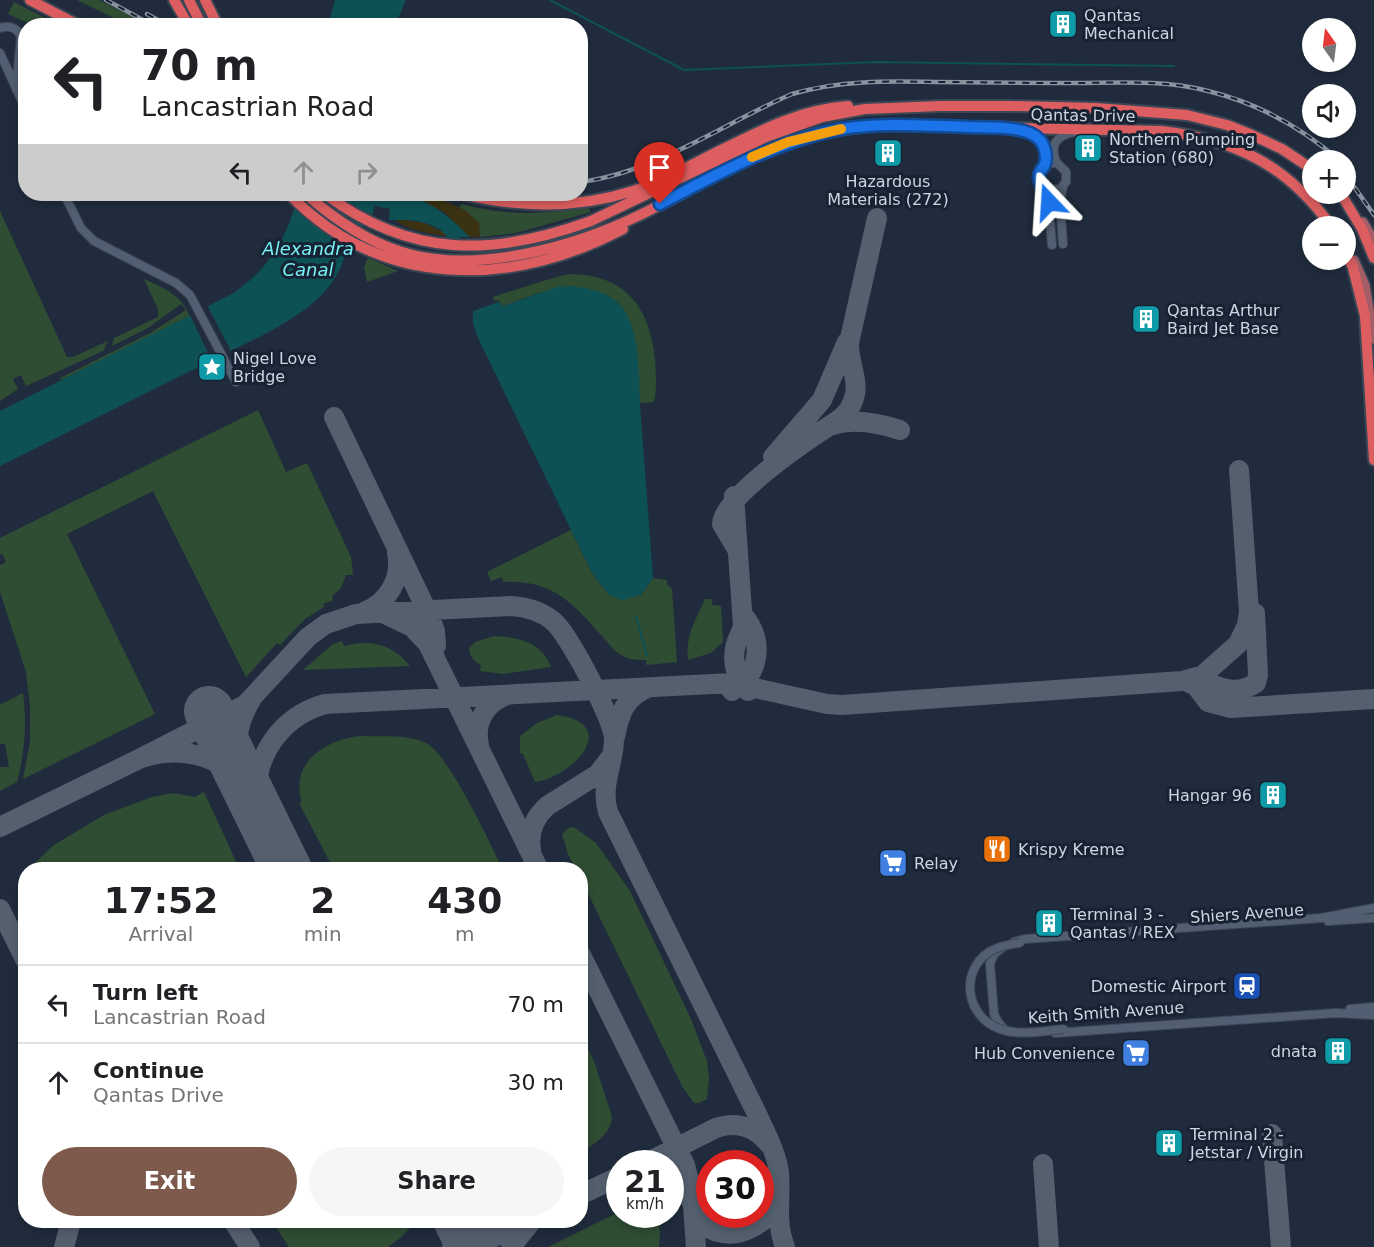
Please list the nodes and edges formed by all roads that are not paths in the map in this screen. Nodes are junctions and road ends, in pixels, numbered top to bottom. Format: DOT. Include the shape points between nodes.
graph roads {
  1 [pos="30,0"];
  2 [pos="174,0"];
  3 [pos="189,0"];
  4 [pos="205,0"];
  5 [pos="65,18"];
  6 [pos="184,18"];
  7 [pos="198,18"];
  8 [pos="214,18"];
  9 [pos="0,28"];
  10 [pos="18,33"];
  11 [pos="0,54"];
  12 [pos="18,68"];
  13 [pos="16,89"];
  14 [pos="18,93"];
  15 [pos="905,107"];
  16 [pos="1003,128"];
  17 [pos="1087,130"];
  18 [pos="1302,162"];
  19 [pos="1057,163"];
  20 [pos="1045,165"];
  21 [pos="1063,186"];
  22 [pos="1043,187"];
  23 [pos="67,201"];
  24 [pos="298,201"];
  25 [pos="315,201"];
  26 [pos="335,201"];
  27 [pos="502,201"];
  28 [pos="1347,204"];
  29 [pos="1349,204"];
  30 [pos="1324,216"];
  31 [pos="1374,240"];
  32 [pos="533,257"];
  33 [pos="1374,258"];
  34 [pos="1356,263"];
  35 [pos="1354,270"];
  36 [pos="1374,339"];
  37 [pos="236,382"];
  38 [pos="1374,460"];
  39 [pos="1374,908"];
  40 [pos="1374,918"];
  41 [pos="1374,1007"];
  42 [pos="1374,1015"];
  43 [pos="985,1022"];
  44 [pos="1022,1035"];
  1 -- 5 [label="highway"];
  2 -- 6 [label="highway"];
  3 -- 7 [label="highway"];
  4 -- 8 [label="highway"];
  9 -- 10 [label="street" via="14,28"];
  11 -- 13 [label="street"];
  12 -- 13 [label="street"];
  13 -- 14 [label="street"];
  15 -- 18 [label="highway, Qantas Drive" via="1096,108 1187,115 1252,135"];
  15 -- 26 [label="highway, Qantas Drive" via="849,111 791,127 591,221 529,240 482,245 413,240 373,224"];
  15 -- 27 [label="highway" via="856,105 800,115 768,126 634,191 589,203 552,206"];
  16 -- 17 [label="highway, Qantas Drive"];
  16 -- 20 [label="street" via="1039,139 1046,153"];
  16 -- 32 [label="highway, Qantas Drive" via="880,125 788,142 608,229"];
  17 -- 19 [label="street" via="1061,135 1055,141"];
  17 -- 30 [label="highway, Qantas Drive" via="1162,131 1226,145 1281,172"];
  19 -- 20 [label="street"];
  19 -- 21 [label="street" via="1067,175"];
  20 -- 22 [label="street" via="1039,174"];
  21 -- 22 [label="street" via="1051,191"];
  21 -- 22 [label="street" via="1063,241 1052,242"];
  23 -- 37 [label="street" via="78,223 94,241 188,292"];
  24 -- 32 [label="highway" via="360,246 400,263 465,271"];
  25 -- 32 [label="highway, Qantas Drive" via="347,225 402,253 437,259"];
  28 -- 33 [label="highway"];
  29 -- 31 [label="main road"];
  34 -- 36 [label="main road" via="1365,285"];
  35 -- 38 [label="highway" via="1365,316"];
  39 -- 44 [label="street, Shiers Avenue" via="1315,918 1025,939 1001,948 990,964 996,1020 1005,1030"];
  40 -- 43 [label="street, Shiers Avenue, bridge" via="1004,946 983,957 971,978 972,1004"];
  41 -- 43 [label="street, Keith Smith Avenue, bridge" via="1027,1032 1006,1031"];
  42 -- 44 [label="street, Keith Smith Avenue" via="1336,1013"];
}
